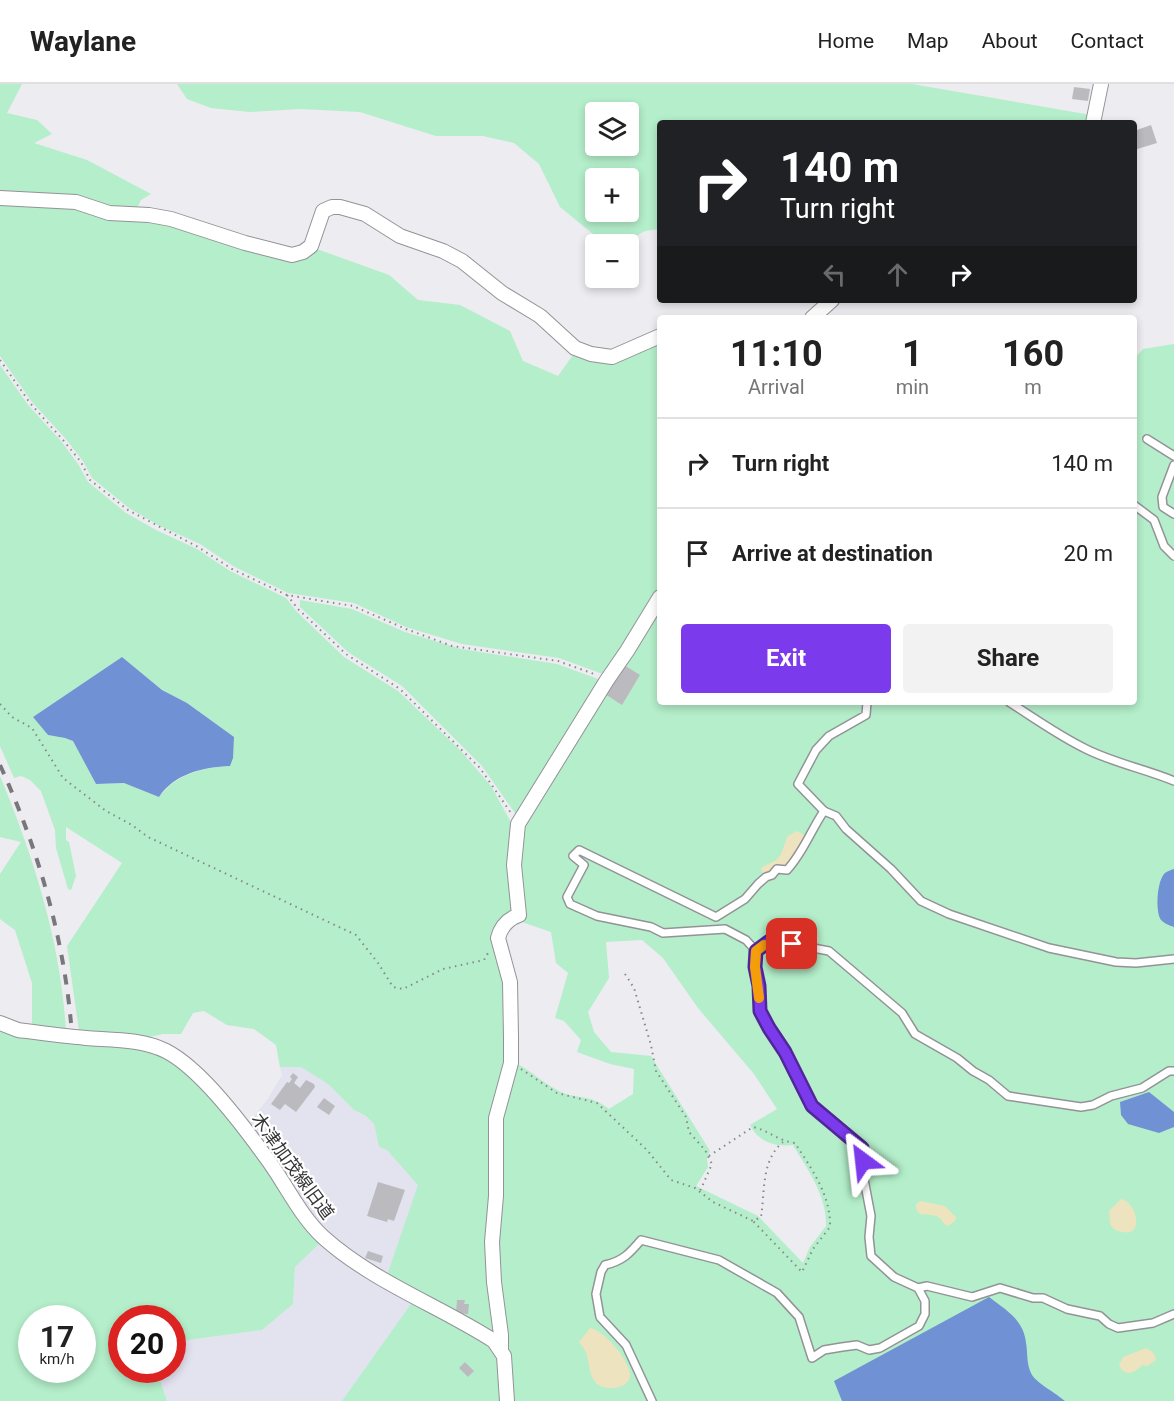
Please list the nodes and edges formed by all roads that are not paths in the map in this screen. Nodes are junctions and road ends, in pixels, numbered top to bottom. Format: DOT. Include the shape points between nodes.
graph roads {
  1 [pos="1101,84"];
  2 [pos="1094,120"];
  3 [pos="0,198"];
  4 [pos="829,303"];
  5 [pos="815,315"];
  6 [pos="657,337"];
  7 [pos="1147,439"];
  8 [pos="1174,456"];
  9 [pos="1174,465"];
  10 [pos="1137,507"];
  11 [pos="1174,513"];
  12 [pos="1174,556"];
  13 [pos="657,602"];
  14 [pos="867,705"];
  15 [pos="1015,705"];
  16 [pos="1174,781"];
  17 [pos="824,811"];
  18 [pos="756,951"];
  19 [pos="1174,959"];
  20 [pos="0,1023"];
  21 [pos="1174,1071"];
  22 [pos="918,1288"];
  23 [pos="1174,1314"];
  24 [pos="501,1348"];
  25 [pos="507,1401"];
  26 [pos="652,1401"];
  1 -- 2 [label="street"];
  3 -- 6 [label="street" via="76,202 109,213 171,219 292,255 310,246 323,212 340,207 365,214 400,236 462,261 502,293 551,324 575,348 612,357"];
  4 -- 5 [label="street"];
  7 -- 8 [label="lane"];
  9 -- 11 [label="lane" via="1162,497 1164,507"];
  10 -- 12 [label="lane" via="1154,520 1164,546"];
  13 -- 24 [label="street" via="518,824 514,865 519,915 504,924 498,938 510,982 511,1063 496,1118 492,1242"];
  14 -- 17 [label="lane" via="866,715 829,736 816,750 798,784"];
  15 -- 16 [label="lane" via="1084,748"];
  17 -- 18 [label="lane" via="787,870 777,869 745,899 716,916 579,850 573,856 584,866 567,897 570,904 597,916 663,933 725,929 746,940"];
  17 -- 19 [label="lane" via="836,816 921,901 950,914 1049,948 1116,962"];
  18 -- 21 [label="lane" via="771,940 829,951 902,1013 915,1034 957,1058 1008,1096 1093,1106"];
  18 -- 22 [label="lane" via="760,1011 769,1028 812,1106 862,1148 871,1216 871,1256 894,1277"];
  20 -- 24 [label="street, 木津加茂線旧道" via="18,1030 136,1042 165,1051 185,1063 247,1132 322,1236 356,1264 480,1332"];
  22 -- 23 [label="lane" via="927,1286 972,1297 1000,1288 1100,1316 1118,1328 1153,1323"];
  22 -- 26 [label="lane" via="925,1301 925,1314 919,1326 880,1348 842,1347 824,1350 812,1358 799,1317 777,1293 719,1260 641,1240 628,1256 605,1265 596,1294 600,1317 626,1345"];
  24 -- 25 [label="street"];
}
